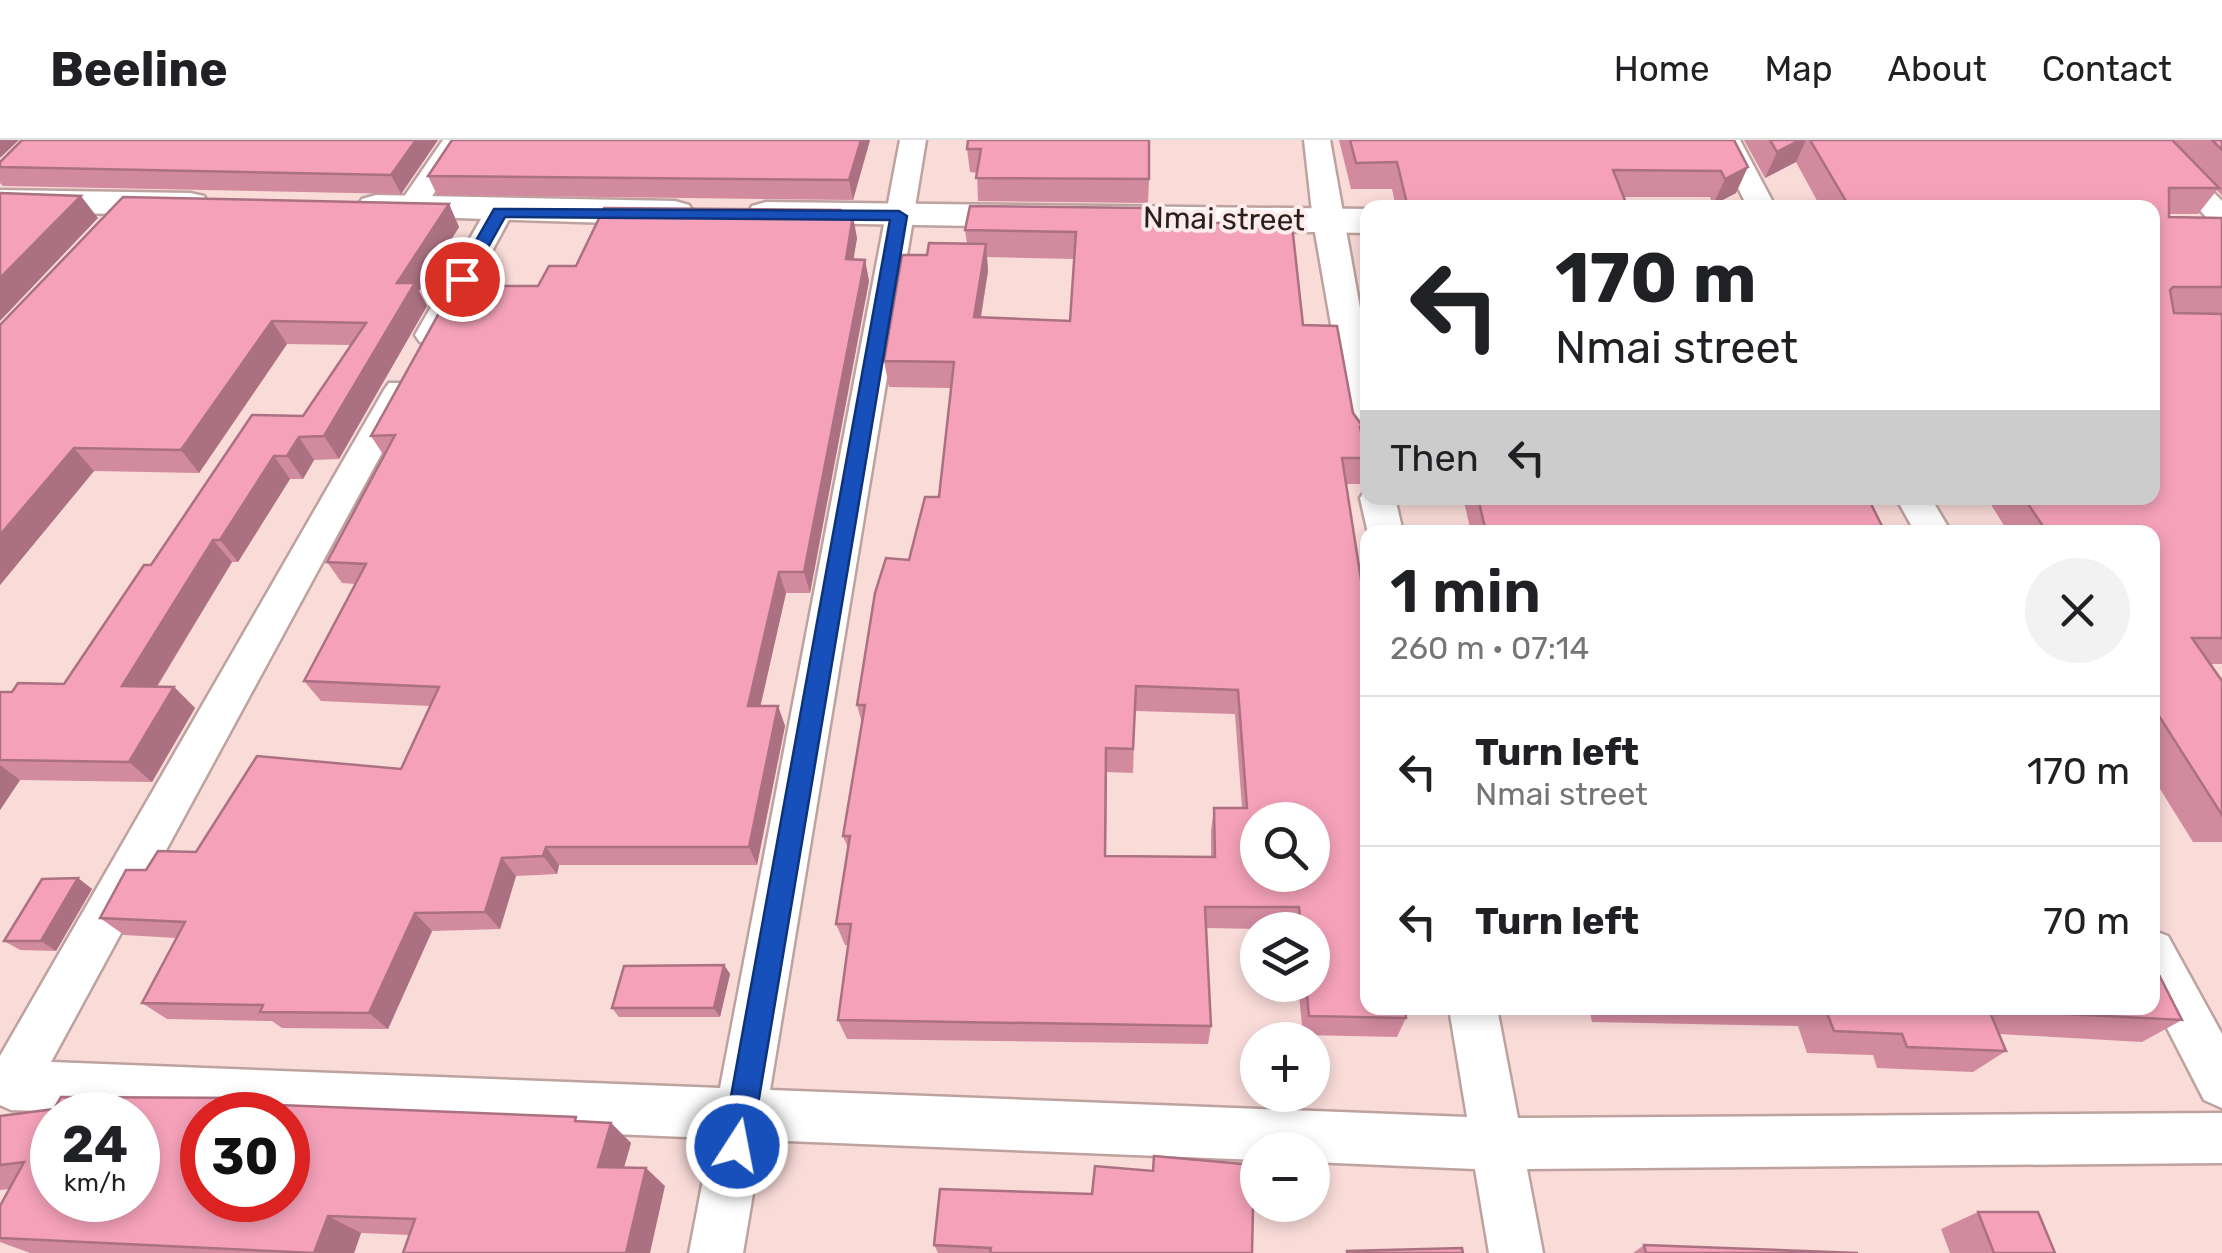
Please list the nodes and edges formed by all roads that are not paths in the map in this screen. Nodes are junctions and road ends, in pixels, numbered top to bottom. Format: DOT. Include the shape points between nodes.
graph roads {
  1 [pos="456,140"];
  2 [pos="913,140"];
  3 [pos="1317,140"];
  4 [pos="1726,140"];
  5 [pos="2146,140"];
  6 [pos="1758,200"];
  7 [pos="0,201"];
  8 [pos="133,202"];
  9 [pos="223,204"];
  10 [pos="335,206"];
  11 [pos="411,207"];
  12 [pos="500,212"];
  13 [pos="899,216"];
  14 [pos="1327,221"];
  15 [pos="1360,221"];
  16 [pos="2210,226"];
  17 [pos="106,231"];
  18 [pos="1360,396"];
  19 [pos="2160,966"];
  20 [pos="1474,1015"];
  21 [pos="2222,1083"];
  22 [pos="6,1085"];
  23 [pos="744,1111"];
  24 [pos="2222,1138"];
  25 [pos="1498,1144"];
  26 [pos="716,1253"];
  27 [pos="1516,1253"];
  1 -- 11 [label="street"];
  2 -- 13 [label="street"];
  3 -- 14 [label="street"];
  4 -- 6 [label="street"];
  5 -- 16 [label="street"];
  7 -- 8 [label="street"];
  8 -- 9 [label="street"];
  8 -- 17 [label="street"];
  10 -- 11 [label="street, Nmai street"];
  11 -- 12 [label="street, Nmai street"];
  12 -- 13 [label="street, Nmai street"];
  12 -- 22 [label="street"];
  13 -- 14 [label="street, Nmai street"];
  13 -- 23 [label="street"];
  14 -- 15 [label="street, Nmai street"];
  14 -- 18 [label="street"];
  19 -- 21 [label="street"];
  20 -- 25 [label="street"];
  22 -- 23 [label="street"];
  23 -- 25 [label="street"];
  23 -- 26 [label="street"];
  24 -- 25 [label="street"];
  25 -- 27 [label="street"];
}
